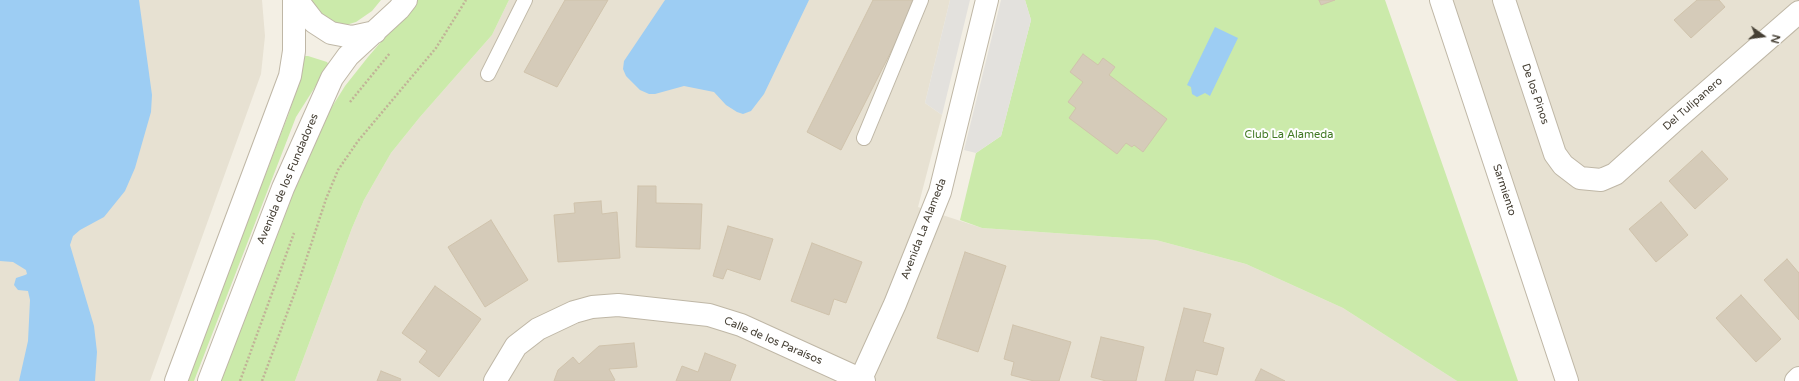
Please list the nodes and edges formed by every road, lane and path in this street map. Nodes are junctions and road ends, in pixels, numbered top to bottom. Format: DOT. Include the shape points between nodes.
graph roads {
  1 [pos="294,0"];
  2 [pos="297,0"];
  3 [pos="406,0"];
  4 [pos="466,0"];
  5 [pos="525,0"];
  6 [pos="921,0"];
  7 [pos="987,0"];
  8 [pos="1440,0"];
  9 [pos="1504,0"];
  10 [pos="1799,12"];
  11 [pos="375,32"];
  12 [pos="393,49"];
  13 [pos="488,74"];
  14 [pos="348,104"];
  15 [pos="864,138"];
  16 [pos="1580,178"];
  17 [pos="297,225"];
  18 [pos="1799,378"];
  19 [pos="176,381"];
  20 [pos="210,381"];
  21 [pos="240,381"];
  22 [pos="262,381"];
  23 [pos="495,381"];
  24 [pos="862,381"];
  25 [pos="1567,381"];
  26 [pos="1796,381"];
  1 -- 19 [label="street" via="294,51 290,76"];
  2 -- 11 [label="street" via="314,22 331,33 352,37"];
  3 -- 11 [label="street, Avenida de los Fundadores"];
  4 -- 22 [label="path" via="436,48 358,141 338,170"];
  5 -- 13 [label="lane"];
  6 -- 15 [label="lane"];
  7 -- 24 [label="street, Avenida La Alameda" via="940,192"];
  8 -- 25 [label="street, Sarmiento"];
  9 -- 16 [label="street, De los Pinos" via="1555,154 1563,165"];
  10 -- 16 [label="street, Del Tulipanero" via="1615,174 1601,180"];
  11 -- 20 [label="street, Avenida de los Fundadores" via="348,56 332,78 283,188"];
  12 -- 14 [label="path"];
  17 -- 21 [label="path"];
  18 -- 26 [label="street"];
  23 -- 24 [label="street, Calle de los Paraísos" via="516,346 538,329 574,312 592,307 618,305 710,315 741,325"];
}
